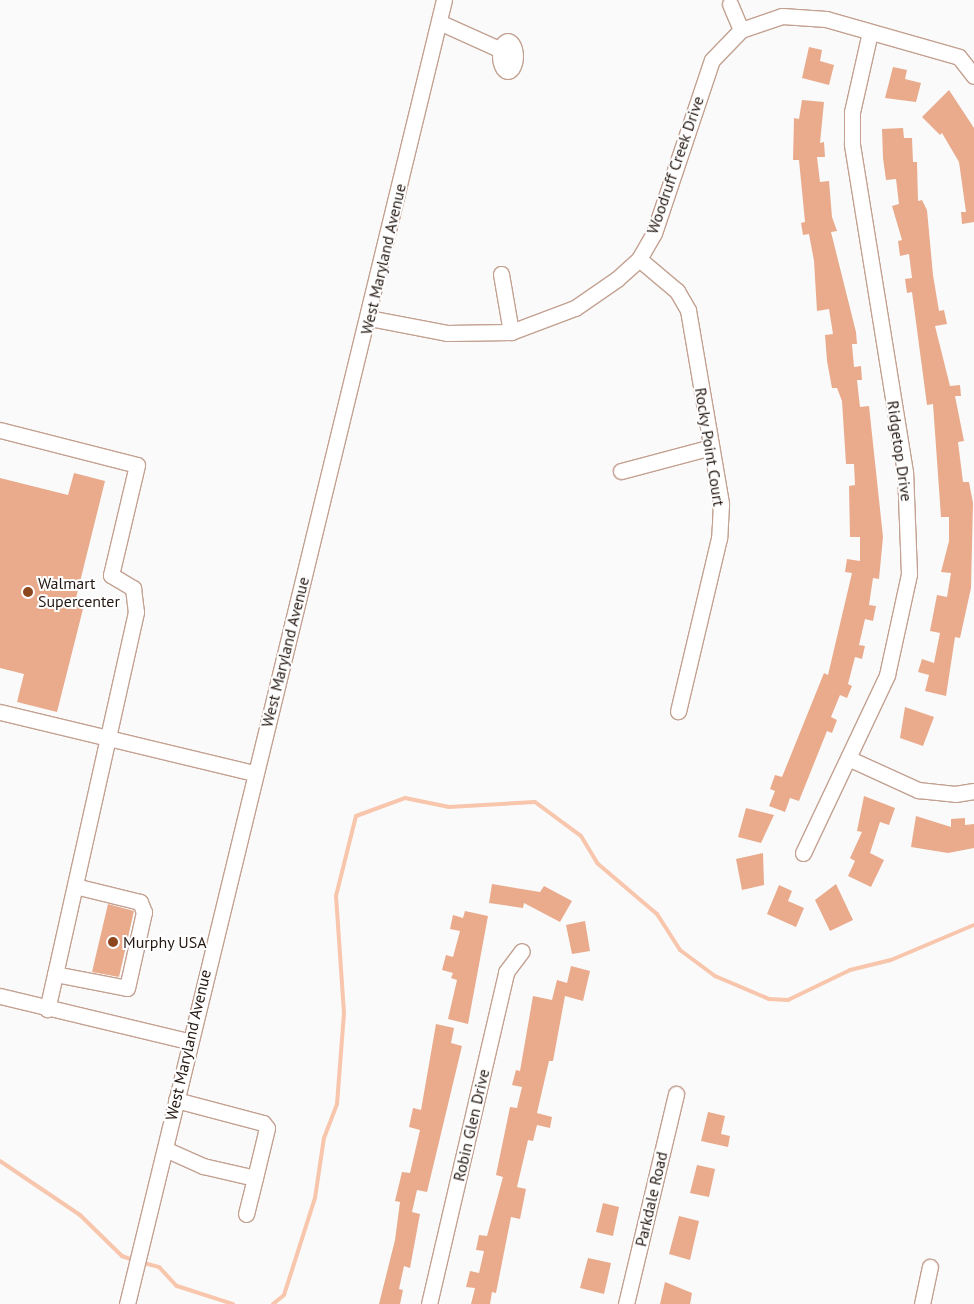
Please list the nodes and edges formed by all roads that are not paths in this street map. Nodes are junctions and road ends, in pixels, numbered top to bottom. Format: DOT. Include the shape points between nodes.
graph roads {
  1 [pos="444,0"];
  2 [pos="730,4"];
  3 [pos="439,22"];
  4 [pos="741,30"];
  5 [pos="870,32"];
  6 [pos="499,49"];
  7 [pos="974,76"];
  8 [pos="639,259"];
  9 [pos="501,274"];
  10 [pos="369,318"];
  11 [pos="511,332"];
  12 [pos="0,430"];
  13 [pos="711,447"];
  14 [pos="620,471"];
  15 [pos="678,711"];
  16 [pos="0,712"];
  17 [pos="108,738"];
  18 [pos="850,759"];
  19 [pos="254,773"];
  20 [pos="974,791"];
  21 [pos="803,854"];
  22 [pos="75,886"];
  23 [pos="522,951"];
  24 [pos="55,974"];
  25 [pos="0,996"];
  26 [pos="47,1009"];
  27 [pos="188,1041"];
  28 [pos="676,1094"];
  29 [pos="176,1100"];
  30 [pos="165,1149"];
  31 [pos="255,1178"];
  32 [pos="246,1214"];
  33 [pos="930,1267"];
  34 [pos="129,1302"];
  35 [pos="429,1304"];
  36 [pos="626,1304"];
  37 [pos="922,1304"];
  1 -- 3 [label="street, West Maryland Avenue"];
  2 -- 4 [label="street"];
  3 -- 6 [label="street"];
  3 -- 10 [label="street, West Maryland Avenue"];
  4 -- 5 [label="street, Woodruff Creek Drive" via="782,16 826,19"];
  4 -- 8 [label="street, Woodruff Creek Drive" via="712,60 654,233"];
  5 -- 7 [label="street, Woodruff Creek Drive" via="959,58"];
  5 -- 18 [label="street, Ridgetop Drive" via="852,112 852,143 910,526 909,574 887,675"];
  8 -- 11 [label="street, Woodruff Creek Drive" via="575,308"];
  8 -- 13 [label="street, Rocky Point Court" via="677,291 688,310"];
  9 -- 11 [label="street"];
  10 -- 11 [label="street, Woodruff Creek Drive" via="447,333"];
  10 -- 19 [label="street, West Maryland Avenue"];
  12 -- 17 [label="street" via="137,465 111,576 133,588 136,612"];
  13 -- 14 [label="street"];
  13 -- 15 [label="street, Rocky Point Court" via="720,504 719,538"];
  16 -- 17 [label="street"];
  17 -- 19 [label="street"];
  17 -- 22 [label="street"];
  18 -- 20 [label="street" via="918,790 954,794"];
  18 -- 21 [label="street, Ridgetop Drive"];
  19 -- 27 [label="street, West Maryland Avenue"];
  22 -- 24 [label="street"];
  22 -- 24 [label="street" via="140,902 144,912 127,988"];
  23 -- 35 [label="street, Robin Glen Drive" via="506,972"];
  24 -- 26 [label="street"];
  25 -- 26 [label="street"];
  26 -- 27 [label="street"];
  27 -- 29 [label="street, West Maryland Avenue"];
  28 -- 36 [label="street, Parkdale Road"];
  29 -- 30 [label="street, West Maryland Avenue"];
  29 -- 31 [label="street" via="263,1123 267,1128"];
  30 -- 31 [label="street" via="203,1166"];
  30 -- 34 [label="street, West Maryland Avenue"];
  31 -- 32 [label="street"];
  33 -- 37 [label="street"];
}
